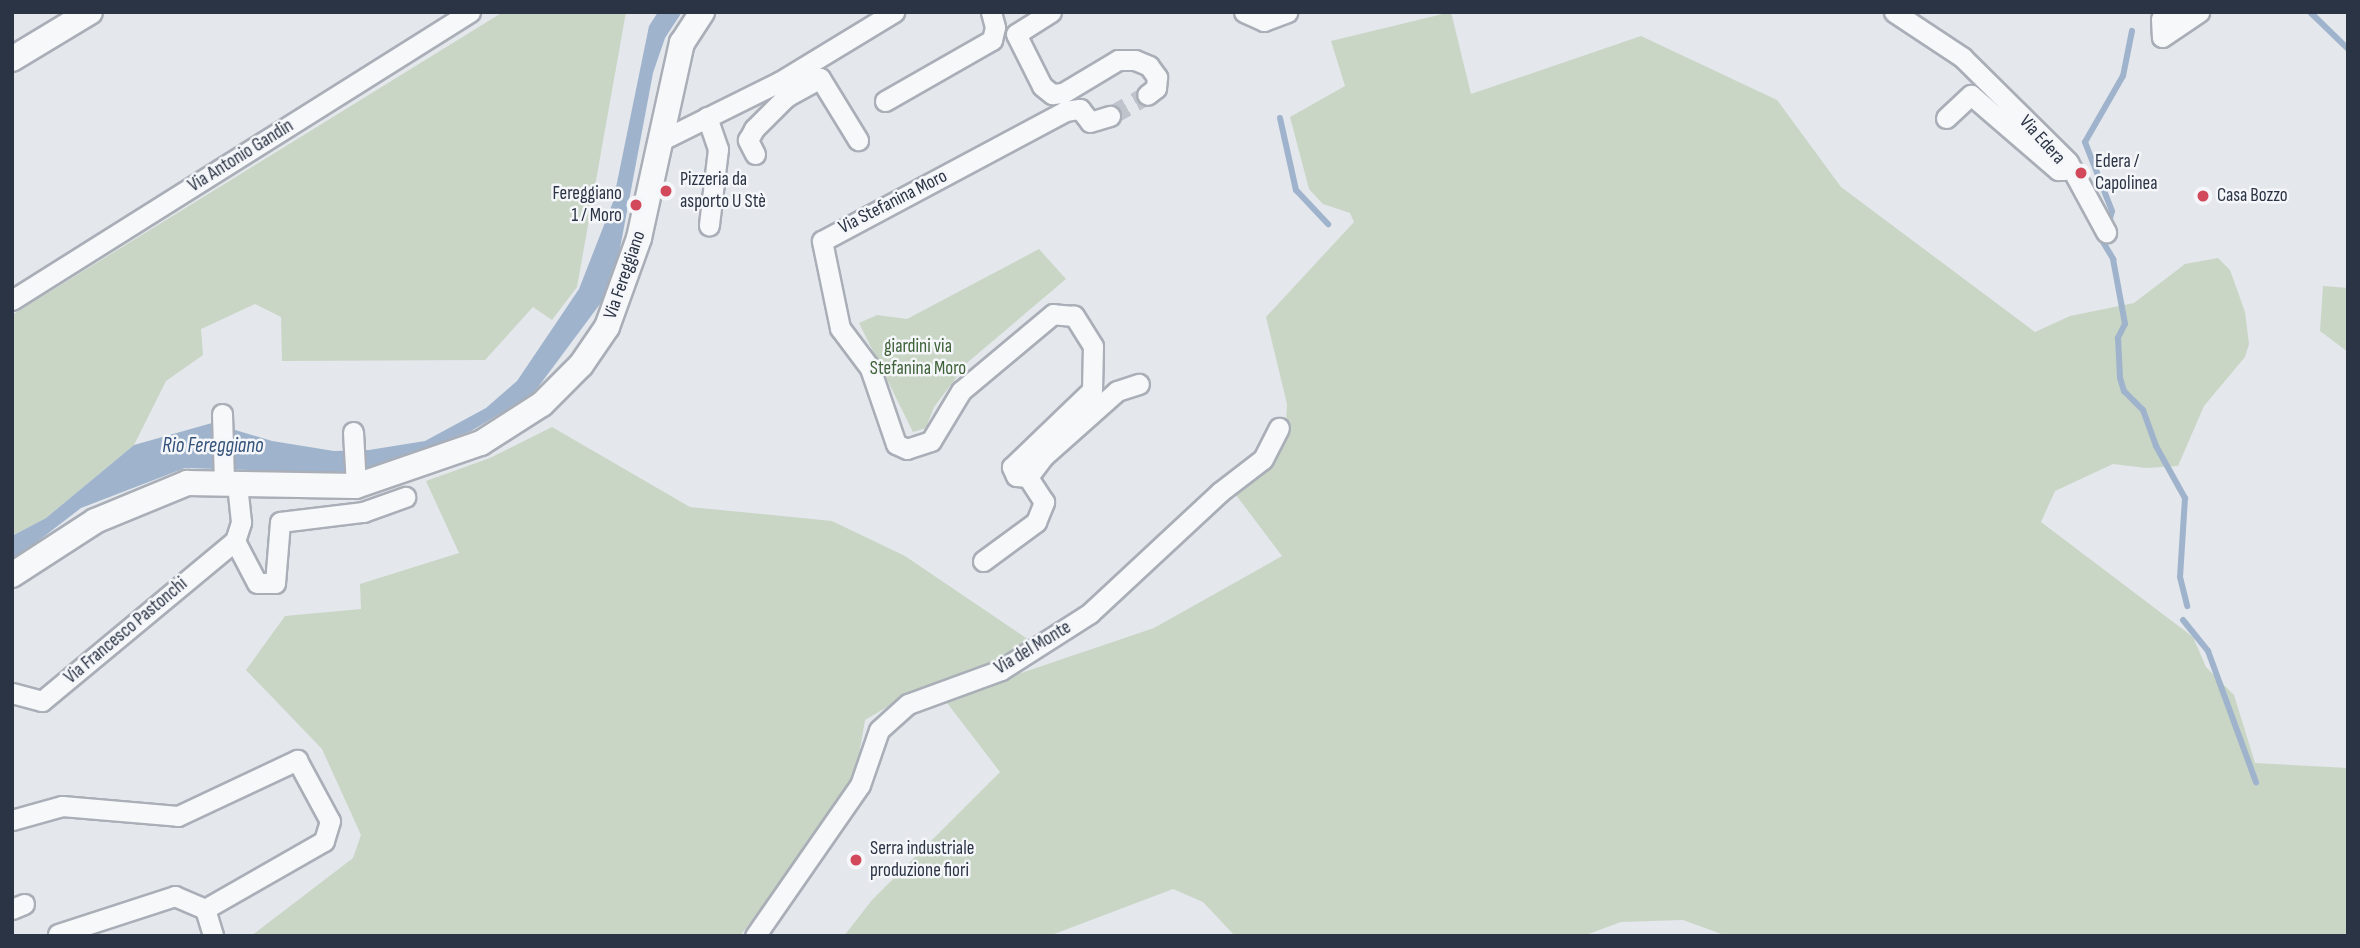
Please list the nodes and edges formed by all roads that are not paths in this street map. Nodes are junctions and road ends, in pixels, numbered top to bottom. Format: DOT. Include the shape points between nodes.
graph roads {
  1 [pos="90,12"];
  2 [pos="470,12"];
  3 [pos="702,12"];
  4 [pos="894,12"];
  5 [pos="991,12"];
  6 [pos="1051,12"];
  7 [pos="1244,12"];
  8 [pos="1287,12"];
  9 [pos="1895,12"];
  10 [pos="2171,12"];
  11 [pos="2199,12"];
  12 [pos="12,59"];
  13 [pos="782,90"];
  14 [pos="1147,95"];
  15 [pos="885,101"];
  16 [pos="1110,116"];
  17 [pos="707,117"];
  18 [pos="1946,118"];
  19 [pos="662,139"];
  20 [pos="858,140"];
  21 [pos="755,153"];
  22 [pos="2069,167"];
  23 [pos="709,225"];
  24 [pos="2106,232"];
  25 [pos="12,300"];
  26 [pos="1139,384"];
  27 [pos="222,419"];
  28 [pos="1279,428"];
  29 [pos="353,439"];
  30 [pos="1028,477"];
  31 [pos="228,479"];
  32 [pos="356,480"];
  33 [pos="405,497"];
  34 [pos="234,541"];
  35 [pos="983,561"];
  36 [pos="12,575"];
  37 [pos="12,693"];
  38 [pos="12,820"];
  39 [pos="205,909"];
  40 [pos="58,934"];
  41 [pos="213,936"];
  42 [pos="755,936"];
  1 -- 12 [label="street"];
  2 -- 25 [label="street, Via Antonio Gandin"];
  3 -- 19 [label="street, Via Fereggiano" via="682,43"];
  4 -- 13 [label="street"];
  5 -- 15 [label="street" via="992,40"];
  6 -- 14 [label="street" via="1016,34 1042,86 1052,94 1063,93 1118,60 1135,60 1149,66 1157,77 1156,88"];
  7 -- 8 [label="street" via="1264,21"];
  9 -- 22 [label="street, Via Edera" via="1962,57"];
  10 -- 11 [label="street" via="2161,19 2162,37"];
  13 -- 17 [label="street"];
  13 -- 20 [label="street" via="820,78"];
  13 -- 21 [label="street" via="748,141"];
  16 -- 30 [label="street, Via Stefanina Moro" via="1090,122 1080,109 1065,111 822,241 840,328 870,368 896,444 907,449 931,441 961,391 1053,314 1074,316 1093,346 1092,390 1017,458 1012,467 1016,476"];
  17 -- 19 [label="street"];
  17 -- 23 [label="street" via="718,149"];
  18 -- 22 [label="street, Via Edera" via="1971,96 2058,170"];
  19 -- 32 [label="street, Via Fereggiano" via="639,238 607,327 581,365 542,404 481,443 410,471"];
  22 -- 24 [label="street"];
  26 -- 30 [label="street" via="1117,391 1043,457"];
  27 -- 31 [label="street"];
  28 -- 42 [label="street, Via del Monte" via="1263,459 1220,492 1090,613 1001,670 908,704 879,730 860,785"];
  29 -- 32 [label="street"];
  30 -- 35 [label="street, Via Stefanina Moro" via="1044,502 1036,522"];
  31 -- 32 [label="street, Via Fereggiano"];
  31 -- 34 [label="street" via="241,522"];
  31 -- 36 [label="street, Via Fereggiano" via="187,483 95,521"];
  33 -- 34 [label="street" via="363,512 280,522 275,583 257,583"];
  34 -- 37 [label="street, Via Francesco Pastonchi" via="42,701"];
  38 -- 39 [label="street" via="62,806 178,816 297,760 331,821 324,841"];
  39 -- 40 [label="street" via="175,896"];
  39 -- 41 [label="street"];
}
